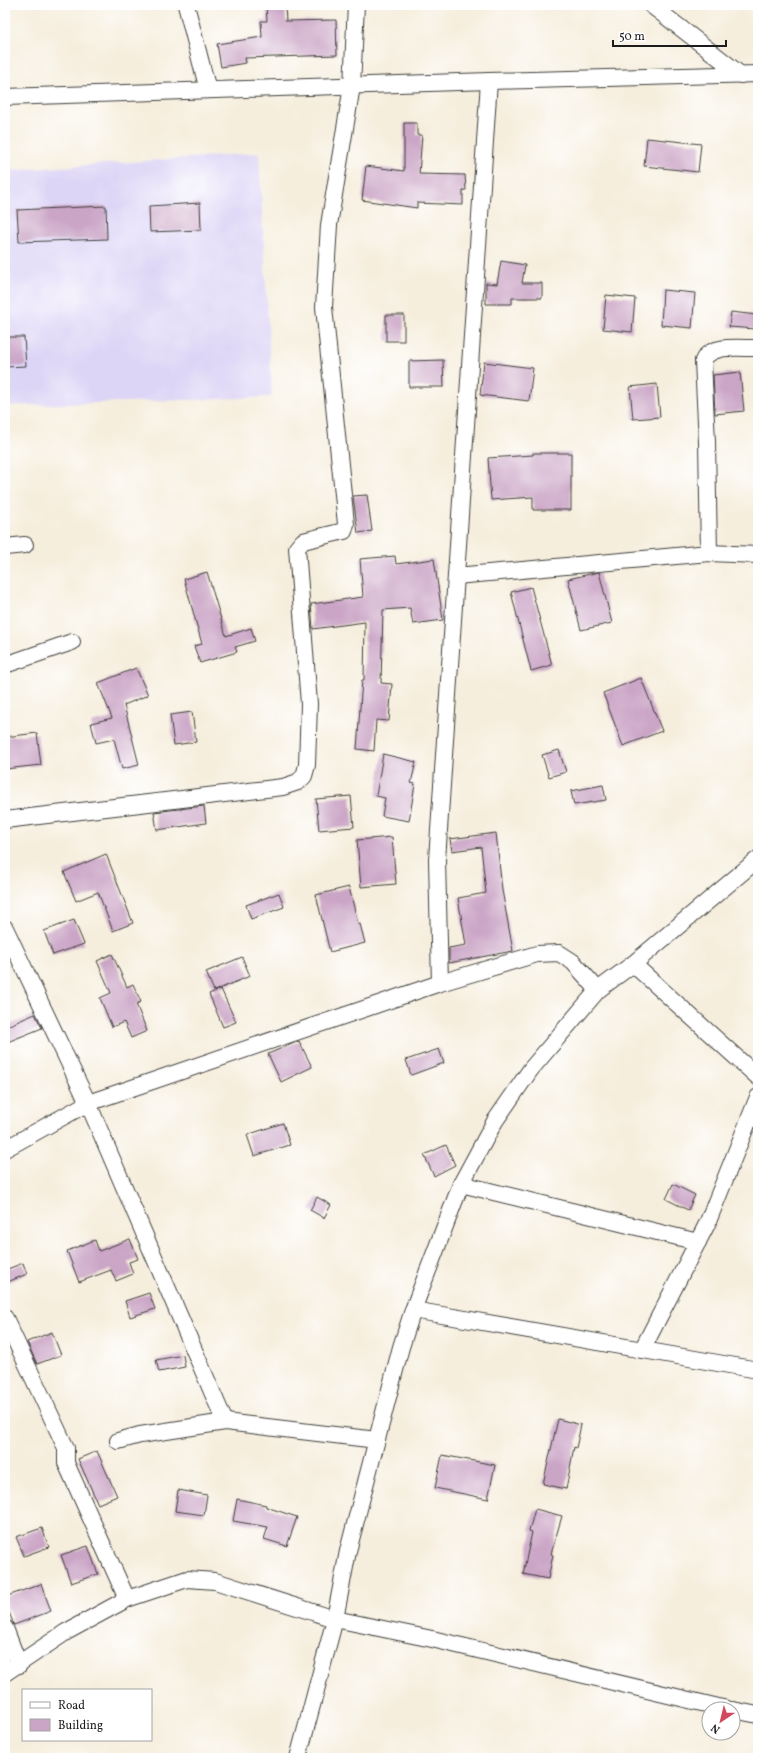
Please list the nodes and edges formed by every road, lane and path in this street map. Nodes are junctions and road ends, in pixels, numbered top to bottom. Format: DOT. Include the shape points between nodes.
graph roads {
  1 [pos="186,5"];
  2 [pos="356,5"];
  3 [pos="651,5"];
  4 [pos="758,74"];
  5 [pos="741,75"];
  6 [pos="489,81"];
  7 [pos="352,86"];
  8 [pos="208,90"];
  9 [pos="5,97"];
  10 [pos="758,348"];
  11 [pos="25,545"];
  12 [pos="5,547"];
  13 [pos="709,553"];
  14 [pos="758,555"];
  15 [pos="456,576"];
  16 [pos="72,642"];
  17 [pos="5,666"];
  18 [pos="5,820"];
  19 [pos="758,859"];
  20 [pos="5,928"];
  21 [pos="633,964"];
  22 [pos="440,983"];
  23 [pos="598,990"];
  24 [pos="758,1077"];
  25 [pos="758,1097"];
  26 [pos="88,1103"];
  27 [pos="5,1149"];
  28 [pos="461,1184"];
  29 [pos="698,1242"];
  30 [pos="413,1310"];
  31 [pos="5,1318"];
  32 [pos="642,1350"];
  33 [pos="758,1370"];
  34 [pos="225,1422"];
  35 [pos="377,1440"];
  36 [pos="118,1441"];
  37 [pos="126,1599"];
  38 [pos="335,1618"];
  39 [pos="5,1628"];
  40 [pos="19,1665"];
  41 [pos="5,1673"];
  42 [pos="701,1703"];
  43 [pos="741,1712"];
  44 [pos="758,1715"];
  45 [pos="298,1758"];
  1 -- 8 [label="street"];
  2 -- 7 [label="street"];
  3 -- 5 [label="street"];
  4 -- 5 [label="street"];
  5 -- 6 [label="street"];
  6 -- 7 [label="street"];
  6 -- 15 [label="street"];
  7 -- 8 [label="street"];
  7 -- 18 [label="street" via="329,225 324,307 346,524 344,531 303,541 297,548 308,704 307,765 304,776 298,782 282,787"];
  8 -- 9 [label="street"];
  10 -- 13 [label="street" via="711,351 703,361"];
  11 -- 12 [label="street"];
  13 -- 14 [label="street"];
  13 -- 15 [label="street"];
  15 -- 22 [label="street" via="437,860"];
  16 -- 17 [label="street"];
  19 -- 21 [label="street"];
  20 -- 26 [label="street"];
  21 -- 23 [label="street"];
  21 -- 24 [label="street"];
  22 -- 23 [label="street" via="537,954 559,953 572,962"];
  22 -- 26 [label="street"];
  23 -- 28 [label="street" via="531,1069 495,1121"];
  25 -- 29 [label="street"];
  26 -- 27 [label="street"];
  26 -- 34 [label="street"];
  28 -- 29 [label="street"];
  28 -- 30 [label="street"];
  29 -- 32 [label="street"];
  30 -- 32 [label="street"];
  30 -- 35 [label="street"];
  31 -- 37 [label="street" via="66,1448 66,1464"];
  32 -- 33 [label="street"];
  34 -- 35 [label="street"];
  34 -- 36 [label="street" via="140,1435"];
  35 -- 38 [label="street" via="348,1551"];
  37 -- 38 [label="street" via="187,1579 215,1581"];
  37 -- 40 [label="street" via="66,1632"];
  38 -- 42 [label="street"];
  38 -- 45 [label="street"];
  39 -- 40 [label="street"];
  40 -- 41 [label="street"];
  43 -- 44 [label="street"];
}
